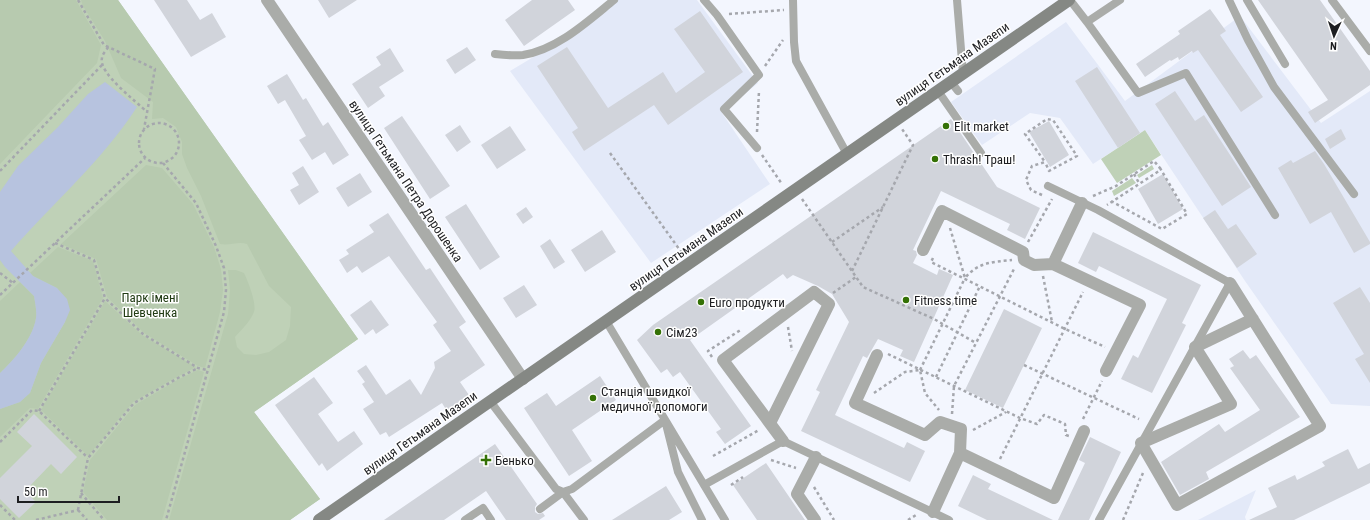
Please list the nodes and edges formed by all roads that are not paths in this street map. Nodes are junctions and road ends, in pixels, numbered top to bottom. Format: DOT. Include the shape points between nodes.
graph roads {
  1 [pos="267,0"];
  2 [pos="614,0"];
  3 [pos="704,0"];
  4 [pos="793,0"];
  5 [pos="957,0"];
  6 [pos="1069,0"];
  7 [pos="1120,0"];
  8 [pos="1229,0"];
  9 [pos="1247,0"];
  10 [pos="1332,0"];
  11 [pos="1086,22"];
  12 [pos="1370,51"];
  13 [pos="495,54"];
  14 [pos="1285,64"];
  15 [pos="963,74"];
  16 [pos="938,91"];
  17 [pos="757,148"];
  18 [pos="980,153"];
  19 [pos="847,154"];
  20 [pos="1048,186"];
  21 [pos="1354,194"];
  22 [pos="1081,202"];
  23 [pos="1275,214"];
  24 [pos="923,250"];
  25 [pos="1050,269"];
  26 [pos="1230,283"];
  27 [pos="1253,319"];
  28 [pos="606,321"];
  29 [pos="1195,347"];
  30 [pos="881,353"];
  31 [pos="1106,371"];
  32 [pos="523,378"];
  33 [pos="490,401"];
  34 [pos="665,420"];
  35 [pos="770,424"];
  36 [pos="1082,428"];
  37 [pos="783,442"];
  38 [pos="1141,443"];
  39 [pos="960,453"];
  40 [pos="816,457"];
  41 [pos="704,485"];
  42 [pos="563,492"];
  43 [pos="540,508"];
  44 [pos="933,512"];
  45 [pos="580,518"];
  46 [pos="319,520"];
  47 [pos="465,520"];
  48 [pos="492,520"];
  49 [pos="702,520"];
  50 [pos="725,520"];
  51 [pos="815,520"];
  52 [pos="949,520"];
  53 [pos="1099,520"];
  1 -- 32 [label="street, вулиця Гетьмана Петра Дорошенка"];
  2 -- 13 [label="lane" via="570,35 544,49 522,55"];
  3 -- 17 [label="lane" via="759,75 724,109"];
  4 -- 19 [label="lane" via="796,61"];
  5 -- 15 [label="lane"];
  6 -- 11 [label="lane"];
  6 -- 15 [label="main road, вулиця Гетьмана Мазепи"];
  7 -- 11 [label="lane"];
  8 -- 21 [label="lane" via="1274,87"];
  9 -- 14 [label="lane"];
  10 -- 12 [label="lane"];
  11 -- 23 [label="lane" via="1138,93 1186,73"];
  15 -- 16 [label="main road, вулиця Гетьмана Мазепи" via="954,86"];
  16 -- 18 [label="lane"];
  16 -- 19 [label="main road, вулиця Гетьмана Мазепи"];
  19 -- 28 [label="main road, вулиця Гетьмана Мазепи"];
  20 -- 22 [label="lane"];
  22 -- 25 [label="street"];
  22 -- 26 [label="lane"];
  24 -- 25 [label="street" via="942,211 1022,252 1024,260"];
  25 -- 31 [label="street" via="1089,281 1140,305"];
  26 -- 27 [label="street"];
  26 -- 29 [label="lane"];
  27 -- 29 [label="street"];
  27 -- 38 [label="street" via="1320,426 1177,505"];
  28 -- 32 [label="main road, вулиця Гетьмана Мазепи"];
  28 -- 34 [label="lane"];
  29 -- 38 [label="lane"];
  29 -- 38 [label="street" via="1231,404"];
  30 -- 39 [label="street" via="855,403 925,435 940,422 961,428"];
  32 -- 33 [label="main road, вулиця Гетьмана Мазепи"];
  33 -- 42 [label="lane" via="556,489"];
  33 -- 46 [label="main road, вулиця Гетьмана Мазепи"];
  34 -- 41 [label="lane"];
  34 -- 42 [label="lane" via="572,490"];
  34 -- 49 [label="lane" via="678,472"];
  35 -- 35 [label="street" via="723,360 814,292 829,304"];
  35 -- 37 [label="street"];
  36 -- 39 [label="street" via="1054,498"];
  37 -- 40 [label="lane"];
  37 -- 41 [label="lane"];
  38 -- 53 [label="lane"];
  39 -- 44 [label="street"];
  40 -- 44 [label="lane"];
  40 -- 51 [label="street" via="797,494"];
  41 -- 50 [label="lane"];
  42 -- 43 [label="lane"];
  42 -- 45 [label="lane"];
  44 -- 52 [label="lane"];
  47 -- 48 [label="lane" via="483,508"];
}
